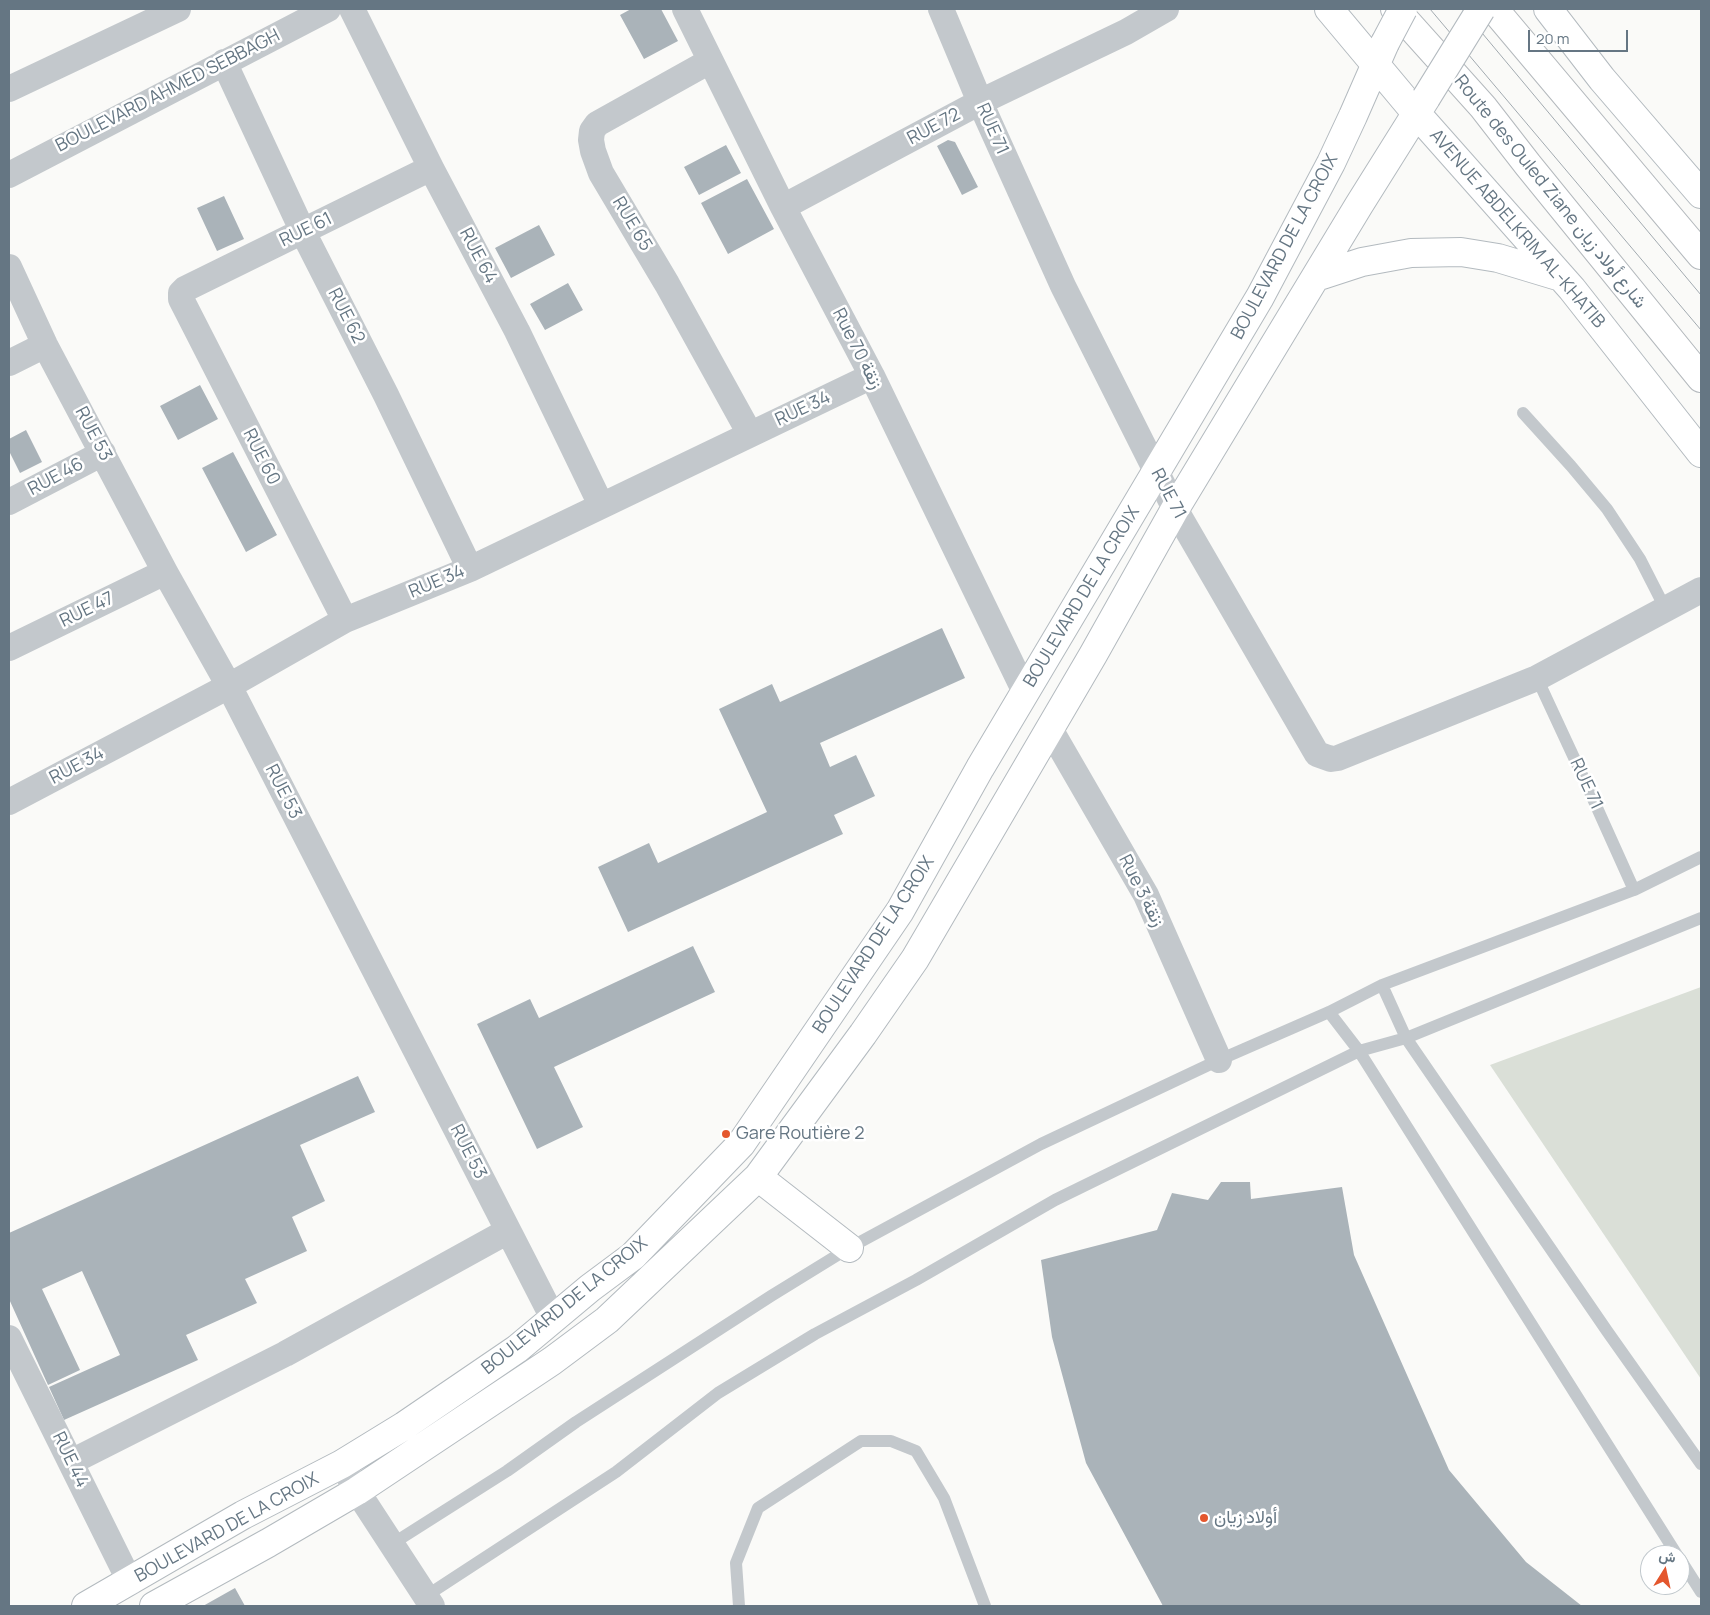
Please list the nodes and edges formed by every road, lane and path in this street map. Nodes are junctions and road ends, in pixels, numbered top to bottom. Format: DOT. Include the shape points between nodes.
graph roads {
  1 [pos="178,9"];
  2 [pos="328,9"];
  3 [pos="352,9"];
  4 [pos="686,9"];
  5 [pos="941,9"];
  6 [pos="1166,9"];
  7 [pos="1329,9"];
  8 [pos="1395,9"];
  9 [pos="1404,9"];
  10 [pos="1481,9"];
  11 [pos="1494,9"];
  12 [pos="1548,9"];
  13 [pos="1380,54"];
  14 [pos="710,61"];
  15 [pos="224,62"];
  16 [pos="9,89"];
  17 [pos="980,102"];
  18 [pos="1421,105"];
  19 [pos="431,168"];
  20 [pos="9,174"];
  21 [pos="1701,194"];
  22 [pos="783,207"];
  23 [pos="303,232"];
  24 [pos="1701,255"];
  25 [pos="9,267"];
  26 [pos="1316,277"];
  27 [pos="1561,277"];
  28 [pos="181,293"];
  29 [pos="45,345"];
  30 [pos="9,364"];
  31 [pos="872,376"];
  32 [pos="1701,378"];
  33 [pos="1523,413"];
  34 [pos="750,434"];
  35 [pos="1701,452"];
  36 [pos="103,453"];
  37 [pos="1156,473"];
  38 [pos="9,502"];
  39 [pos="602,505"];
  40 [pos="1175,509"];
  41 [pos="470,568"];
  42 [pos="165,572"];
  43 [pos="1701,590"];
  44 [pos="1666,610"];
  45 [pos="345,620"];
  46 [pos="9,648"];
  47 [pos="1537,678"];
  48 [pos="229,686"];
  49 [pos="1026,692"];
  50 [pos="1050,729"];
  51 [pos="9,802"];
  52 [pos="1701,857"];
  53 [pos="1634,890"];
  54 [pos="1701,918"];
  55 [pos="1382,985"];
  56 [pos="1329,1012"];
  57 [pos="1406,1038"];
  58 [pos="1359,1052"];
  59 [pos="1219,1060"];
  60 [pos="758,1177"];
  61 [pos="508,1231"];
  62 [pos="849,1248"];
  63 [pos="553,1318"];
  64 [pos="9,1338"];
  65 [pos="71,1462"];
  66 [pos="342,1464"];
  67 [pos="1701,1464"];
  68 [pos="357,1491"];
  69 [pos="392,1544"];
  70 [pos="1671,1545"];
  71 [pos="1690,1575"];
  72 [pos="130,1582"];
  73 [pos="1701,1592"];
  74 [pos="423,1603"];
  75 [pos="86,1606"];
  76 [pos="154,1606"];
  77 [pos="739,1606"];
  78 [pos="985,1606"];
  1 -- 16 [label="street"];
  2 -- 15 [label="street, BOULEVARD AHMED SEBBAGH"];
  3 -- 19 [label="street, RUE 64"];
  4 -- 14 [label="street, Rue 70 زنقة"];
  5 -- 17 [label="street, RUE 71"];
  6 -- 17 [label="street, RUE 72" via="1126,32"];
  7 -- 13 [label="main road, AVENUE ABDELKRIM AL-KHATIB"];
  8 -- 32 [label="main road, Route des Ouled Ziane شارع أولاد زيان" via="1483,107"];
  9 -- 13 [label="main road, BOULEVARD DE LA CROIX, bridge"];
  10 -- 18 [label="main road, BOULEVARD DE LA CROIX, bridge"];
  11 -- 24 [label="main road"];
  12 -- 21 [label="main road" via="1602,79"];
  13 -- 18 [label="main road, AVENUE ABDELKRIM AL-KHATIB"];
  13 -- 37 [label="main road, BOULEVARD DE LA CROIX" via="1331,163 1264,288"];
  14 -- 22 [label="street, Rue 70 زنقة"];
  14 -- 34 [label="street, RUE 65" via="597,124 591,140 602,173"];
  15 -- 20 [label="street, BOULEVARD AHMED SEBBAGH"];
  15 -- 23 [label="street, RUE 62"];
  17 -- 22 [label="street, RUE 72"];
  17 -- 37 [label="street, RUE 71" via="1063,286"];
  18 -- 26 [label="main road, BOULEVARD DE LA CROIX"];
  18 -- 27 [label="main road, AVENUE ABDELKRIM AL-KHATIB"];
  19 -- 23 [label="street, RUE 61"];
  19 -- 39 [label="street, RUE 64" via="517,331"];
  22 -- 31 [label="street, Rue 70 زنقة"];
  23 -- 28 [label="street, RUE 61"];
  23 -- 41 [label="street, RUE 62"];
  25 -- 29 [label="street, RUE 53"];
  26 -- 27 [label="main road" via="1362,262 1411,253 1460,252 1498,258"];
  26 -- 40 [label="main road, BOULEVARD DE LA CROIX"];
  27 -- 35 [label="main road, AVENUE ABDELKRIM AL-KHATIB"];
  28 -- 45 [label="street, RUE 60" via="181,299"];
  29 -- 30 [label="street"];
  29 -- 36 [label="street, RUE 53"];
  31 -- 34 [label="street, RUE 34"];
  31 -- 49 [label="street, Rue 70 زنقة"];
  33 -- 44 [label="lane" via="1607,509 1640,559"];
  34 -- 39 [label="street, RUE 34"];
  36 -- 38 [label="street, RUE 46"];
  36 -- 42 [label="street, RUE 53"];
  37 -- 40 [label="street, RUE 71"];
  37 -- 49 [label="main road, BOULEVARD DE LA CROIX"];
  39 -- 41 [label="street, RUE 34"];
  40 -- 47 [label="street, RUE 71" via="1313,749 1323,758 1338,758"];
  40 -- 50 [label="main road, BOULEVARD DE LA CROIX"];
  41 -- 45 [label="street, RUE 34"];
  42 -- 46 [label="street, RUE 47"];
  42 -- 48 [label="street, RUE 53"];
  43 -- 44 [label="street, RUE 71"];
  44 -- 47 [label="street, RUE 71"];
  45 -- 48 [label="street, RUE 34"];
  47 -- 53 [label="lane, RUE 71"];
  48 -- 51 [label="street, RUE 34"];
  48 -- 61 [label="street, RUE 53"];
  49 -- 63 [label="main road, BOULEVARD DE LA CROIX" via="900,911 741,1144 633,1256"];
  50 -- 59 [label="street, Rue 3 زنقة" via="1146,895"];
  50 -- 60 [label="main road, BOULEVARD DE LA CROIX" via="915,959"];
  52 -- 53 [label="lane"];
  53 -- 55 [label="lane"];
  54 -- 57 [label="lane"];
  55 -- 56 [label="lane"];
  55 -- 57 [label="lane"];
  56 -- 58 [label="lane"];
  56 -- 59 [label="lane"];
  57 -- 58 [label="lane"];
  57 -- 67 [label="lane"];
  58 -- 70 [label="lane"];
  58 -- 74 [label="lane" via="1055,1200 815,1334 718,1393 616,1472"];
  59 -- 62 [label="lane" via="1041,1144"];
  60 -- 62 [label="main road"];
  60 -- 68 [label="main road, BOULEVARD DE LA CROIX" via="607,1320 552,1361"];
  61 -- 63 [label="street, RUE 53"];
  61 -- 65 [label="street" via="285,1354"];
  62 -- 69 [label="lane"];
  63 -- 66 [label="main road, BOULEVARD DE LA CROIX" via="517,1349 467,1384"];
  64 -- 65 [label="street, RUE 44"];
  65 -- 72 [label="street, RUE 44"];
  66 -- 68 [label="street"];
  66 -- 72 [label="main road, BOULEVARD DE LA CROIX" via="243,1515"];
  68 -- 69 [label="street"];
  68 -- 76 [label="main road, BOULEVARD DE LA CROIX"];
  69 -- 74 [label="street"];
  71 -- 73 [label="lane"];
  72 -- 75 [label="main road, BOULEVARD DE LA CROIX"];
  77 -- 78 [label="lane" via="736,1563 758,1508 861,1442 891,1441 916,1451 944,1498"];
}
